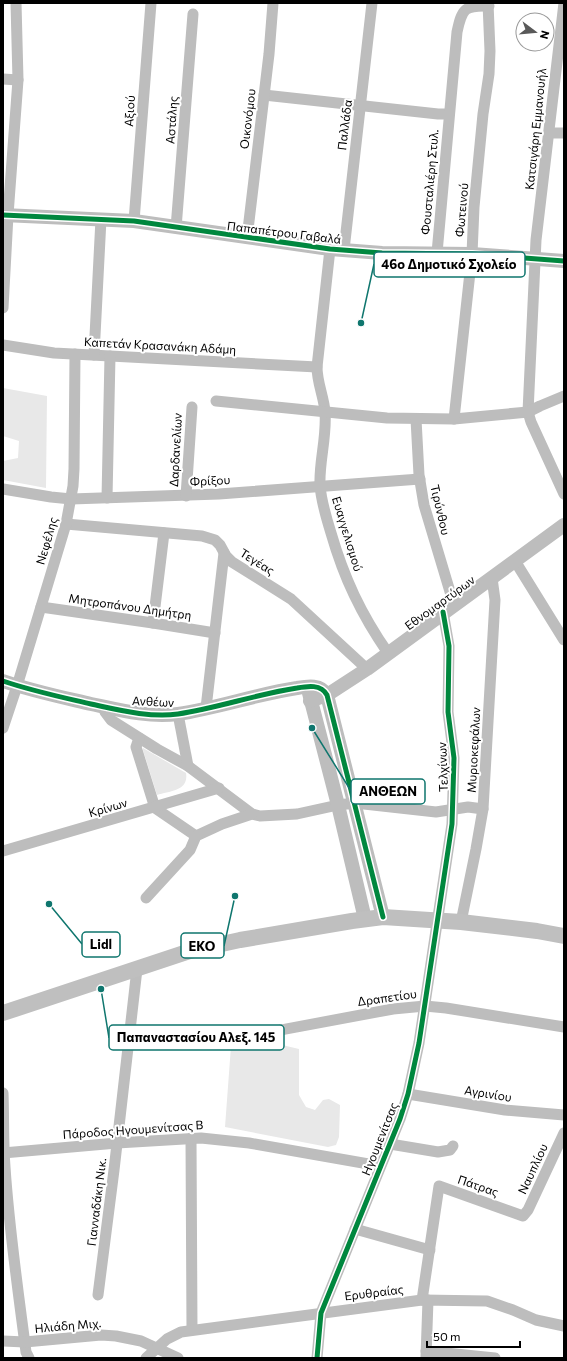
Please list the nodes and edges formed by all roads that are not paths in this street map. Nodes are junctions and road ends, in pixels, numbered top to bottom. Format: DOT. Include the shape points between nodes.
graph roads {
  1 [pos="16,3"];
  2 [pos="151,3"];
  3 [pos="273,3"];
  4 [pos="372,3"];
  5 [pos="564,3"];
  6 [pos="488,5"];
  7 [pos="193,14"];
  8 [pos="562,30"];
  9 [pos="3,79"];
  10 [pos="18,80"];
  11 [pos="264,95"];
  12 [pos="360,105"];
  13 [pos="449,114"];
  14 [pos="549,133"];
  15 [pos="564,133"];
  16 [pos="5,215"];
  17 [pos="101,219"];
  18 [pos="134,221"];
  19 [pos="176,228"];
  20 [pos="247,238"];
  21 [pos="337,250"];
  22 [pos="437,253"];
  23 [pos="472,254"];
  24 [pos="534,258"];
  25 [pos="564,261"];
  26 [pos="3,308"];
  27 [pos="3,345"];
  28 [pos="75,354"];
  29 [pos="94,355"];
  30 [pos="110,356"];
  31 [pos="316,367"];
  32 [pos="564,396"];
  33 [pos="216,402"];
  34 [pos="192,407"];
  35 [pos="325,412"];
  36 [pos="528,412"];
  37 [pos="416,419"];
  38 [pos="454,419"];
  39 [pos="420,478"];
  40 [pos="320,486"];
  41 [pos="3,488"];
  42 [pos="564,494"];
  43 [pos="186,496"];
  44 [pos="107,498"];
  45 [pos="71,499"];
  46 [pos="66,524"];
  47 [pos="564,525"];
  48 [pos="164,533"];
  49 [pos="224,554"];
  50 [pos="515,561"];
  51 [pos="492,578"];
  52 [pos="41,607"];
  53 [pos="449,609"];
  54 [pos="153,623"];
  55 [pos="215,633"];
  56 [pos="564,640"];
  57 [pos="388,653"];
  58 [pos="367,669"];
  59 [pos="3,681"];
  60 [pos="17,686"];
  61 [pos="307,687"];
  62 [pos="326,693"];
  63 [pos="310,701"];
  64 [pos="104,707"];
  65 [pos="206,708"];
  66 [pos="178,714"];
  67 [pos="3,728"];
  68 [pos="139,738"];
  69 [pos="188,766"];
  70 [pos="219,788"];
  71 [pos="355,804"];
  72 [pos="338,805"];
  73 [pos="155,808"];
  74 [pos="483,809"];
  75 [pos="453,810"];
  76 [pos="252,814"];
  77 [pos="196,836"];
  78 [pos="3,851"];
  79 [pos="146,898"];
  80 [pos="383,917"];
  81 [pos="365,919"];
  82 [pos="438,920"];
  83 [pos="460,922"];
  84 [pos="564,936"];
  85 [pos="137,969"];
  86 [pos="424,1006"];
  87 [pos="3,1013"];
  88 [pos="564,1027"];
  89 [pos="238,1038"];
  90 [pos="3,1093"];
  91 [pos="408,1094"];
  92 [pos="564,1115"];
  93 [pos="564,1133"];
  94 [pos="191,1138"];
  95 [pos="117,1143"];
  96 [pos="390,1144"];
  97 [pos="453,1146"];
  98 [pos="4,1153"];
  99 [pos="380,1166"];
  100 [pos="523,1216"];
  101 [pos="355,1229"];
  102 [pos="8,1239"];
  103 [pos="430,1250"];
  104 [pos="98,1294"];
  105 [pos="425,1300"];
  106 [pos="321,1313"];
  107 [pos="564,1326"];
  108 [pos="192,1330"];
  109 [pos="3,1341"];
  110 [pos="157,1348"];
  111 [pos="24,1352"];
  112 [pos="426,1354"];
  113 [pos="490,1357"];
  114 [pos="146,1358"];
  115 [pos="178,1358"];
  116 [pos="317,1358"];
  1 -- 10 [label="street"];
  2 -- 18 [label="street, Αξιού"];
  3 -- 11 [label="street, Οικονόμου"];
  4 -- 12 [label="street, Παλλάδα"];
  5 -- 8 [label="street, Κατσιγάρη Εμμανουήλ"];
  6 -- 13 [label="street, Φουσταλιέρη Στυλ." via="466,8 460,16"];
  6 -- 23 [label="street, Φωτεινού" via="489,74 474,207"];
  7 -- 19 [label="street, Αστάλης"];
  8 -- 14 [label="street, Κατσιγάρη Εμμανουήλ"];
  9 -- 10 [label="street"];
  10 -- 16 [label="street"];
  11 -- 12 [label="street, Φουσταλιέρη Στυλ."];
  11 -- 20 [label="street, Οικονόμου"];
  12 -- 13 [label="street, Φουσταλιέρη Στυλ."];
  12 -- 21 [label="street, Παλλάδα"];
  13 -- 22 [label="street, Φουσταλιέρη Στυλ."];
  14 -- 15 [label="street"];
  14 -- 24 [label="street, Κατσιγάρη Εμμανουήλ"];
  16 -- 17 [label="street, Παπαπέτρου Γαβαλά"];
  16 -- 26 [label="street"];
  17 -- 18 [label="street, Παπαπέτρου Γαβαλά"];
  17 -- 29 [label="street"];
  18 -- 19 [label="street, Παπαπέτρου Γαβαλά"];
  19 -- 20 [label="street, Παπαπέτρου Γαβαλά"];
  20 -- 21 [label="street, Παπαπέτρου Γαβαλά"];
  21 -- 22 [label="street, Παπαπέτρου Γαβαλά"];
  21 -- 31 [label="street, Ευαγγελισμού"];
  22 -- 23 [label="street, Παπαπέτρου Γαβαλά"];
  23 -- 24 [label="street, Παπαπέτρου Γαβαλά"];
  23 -- 38 [label="street, Φωτεινού"];
  24 -- 25 [label="street, Παπαπέτρου Γαβαλά"];
  24 -- 36 [label="street, Κατσιγάρη Εμμανουήλ"];
  27 -- 28 [label="street, Καπετάν Κρασανάκη Αδάμη"];
  28 -- 29 [label="street, Καπετάν Κρασανάκη Αδάμη"];
  28 -- 45 [label="street, Νεφέλης" via="74,469"];
  29 -- 30 [label="street, Καπετάν Κρασανάκη Αδάμη"];
  30 -- 31 [label="street, Καπετάν Κρασανάκη Αδάμη"];
  30 -- 44 [label="street"];
  31 -- 35 [label="street, Ευαγγελισμού"];
  32 -- 36 [label="street"];
  33 -- 35 [label="street"];
  34 -- 43 [label="street, Δαρδανελίων"];
  35 -- 37 [label="street"];
  35 -- 40 [label="street, Ευαγγελισμού"];
  36 -- 38 [label="street"];
  36 -- 42 [label="street"];
  37 -- 38 [label="street"];
  37 -- 39 [label="street, Τιρύνθου"];
  39 -- 40 [label="street, Φρίξου"];
  39 -- 53 [label="street, Τιρύνθου"];
  40 -- 43 [label="street, Φρίξου"];
  40 -- 57 [label="street, Ευαγγελισμού" via="325,512 344,573 364,616"];
  41 -- 45 [label="street, Φρίξου"];
  43 -- 44 [label="street, Φρίξου"];
  44 -- 45 [label="street, Φρίξου"];
  45 -- 46 [label="street, Νεφέλης"];
  46 -- 48 [label="street, Τεγέας"];
  46 -- 52 [label="street, Νεφέλης"];
  47 -- 50 [label="street, Εθνομαρτύρων"];
  48 -- 49 [label="street, Τεγέας" via="212,538 218,542"];
  48 -- 54 [label="street"];
  49 -- 55 [label="street"];
  49 -- 58 [label="street, Τεγέας" via="235,564 291,599"];
  50 -- 51 [label="street, Εθνομαρτύρων"];
  50 -- 56 [label="street"];
  51 -- 53 [label="street, Εθνομαρτύρων"];
  51 -- 74 [label="street, Μυριοκεφάλων" via="495,600"];
  52 -- 54 [label="street, Μητροπάνου Δημήτρη"];
  52 -- 60 [label="street, Νεφέλης"];
  53 -- 57 [label="street, Εθνομαρτύρων"];
  53 -- 75 [label="street, Τελχίνων" via="448,701 454,758"];
  54 -- 55 [label="street, Μητροπάνου Δημήτρη"];
  55 -- 65 [label="street"];
  57 -- 58 [label="street, Εθνομαρτύρων"];
  58 -- 62 [label="street, Εθνομαρτύρων"];
  59 -- 60 [label="street, Ανθέων"];
  60 -- 64 [label="street, Ανθέων"];
  60 -- 67 [label="street, Νεφέλης"];
  61 -- 62 [label="street, Ανθέων" via="319,687"];
  61 -- 63 [label="street"];
  61 -- 65 [label="street, Ανθέων" via="292,688"];
  62 -- 63 [label="street, Εθνομαρτύρων"];
  62 -- 71 [label="street"];
  63 -- 72 [label="street"];
  64 -- 66 [label="street, Ανθέων" via="151,714"];
  64 -- 68 [label="street" via="112,720"];
  65 -- 66 [label="street, Ανθέων"];
  66 -- 69 [label="street, Ανθέων"];
  68 -- 69 [label="street"];
  68 -- 73 [label="street" via="136,747"];
  69 -- 70 [label="street"];
  70 -- 73 [label="street, Κρίνων"];
  70 -- 76 [label="street"];
  71 -- 72 [label="street"];
  71 -- 75 [label="street" via="427,812"];
  71 -- 80 [label="street"];
  72 -- 76 [label="street" via="297,814"];
  72 -- 81 [label="street"];
  73 -- 77 [label="street"];
  73 -- 78 [label="street, Κρίνων"];
  74 -- 75 [label="street"];
  74 -- 83 [label="street, Μυριοκεφάλων"];
  75 -- 82 [label="street, Τελχίνων"];
  76 -- 77 [label="street"];
  77 -- 79 [label="street" via="190,850"];
  80 -- 81 [label="main road"];
  80 -- 82 [label="main road"];
  81 -- 85 [label="main road" via="220,944"];
  82 -- 83 [label="main road"];
  82 -- 86 [label="street, Ηγουμενίτσας"];
  83 -- 84 [label="main road"];
  85 -- 87 [label="main road"];
  85 -- 95 [label="street, Γιανναδάκη Νικ."];
  86 -- 88 [label="street, Δραπετίου"];
  86 -- 89 [label="street, Δραπετίου" via="393,1009"];
  86 -- 91 [label="street, Ηγουμενίτσας"];
  90 -- 98 [label="street"];
  91 -- 92 [label="street, Αγρινίου" via="505,1110"];
  91 -- 96 [label="street, Ηγουμενίτσας"];
  93 -- 100 [label="street, Ναυπλίου"];
  94 -- 95 [label="street, Πάροδος Ηγουμενίτσας Β"];
  94 -- 99 [label="street, Πάροδος Ηγουμενίτσας Β" via="249,1143"];
  94 -- 108 [label="street"];
  95 -- 98 [label="street, Πάροδος Ηγουμενίτσας Β"];
  95 -- 104 [label="street, Γιανναδάκη Νικ."];
  96 -- 97 [label="street" via="438,1152 450,1150"];
  96 -- 99 [label="street, Ηγουμενίτσας"];
  98 -- 102 [label="street"];
  99 -- 101 [label="street, Ηγουμενίτσας"];
  100 -- 103 [label="street, Πάτρας" via="439,1186"];
  101 -- 103 [label="street"];
  101 -- 106 [label="street, Ηγουμενίτσας"];
  102 -- 111 [label="street"];
  103 -- 105 [label="street, Πάτρας"];
  105 -- 106 [label="street, Ερυθραίας"];
  105 -- 107 [label="street, Ερυθραίας" via="487,1301 536,1320"];
  105 -- 112 [label="street, Πάτρας"];
  106 -- 108 [label="street, Ερυθραίας"];
  106 -- 116 [label="street, Ηγουμενίτσας"];
  108 -- 110 [label="street, Ερυθραίας" via="173,1334"];
  109 -- 111 [label="street, Ηλιάδη Μιχ."];
  110 -- 111 [label="street, Ηλιάδη Μιχ." via="141,1341 101,1335"];
  110 -- 114 [label="street, Ερυθραίας"];
  110 -- 115 [label="street, Ηλιάδη Μιχ."];
  112 -- 113 [label="street"];
}
